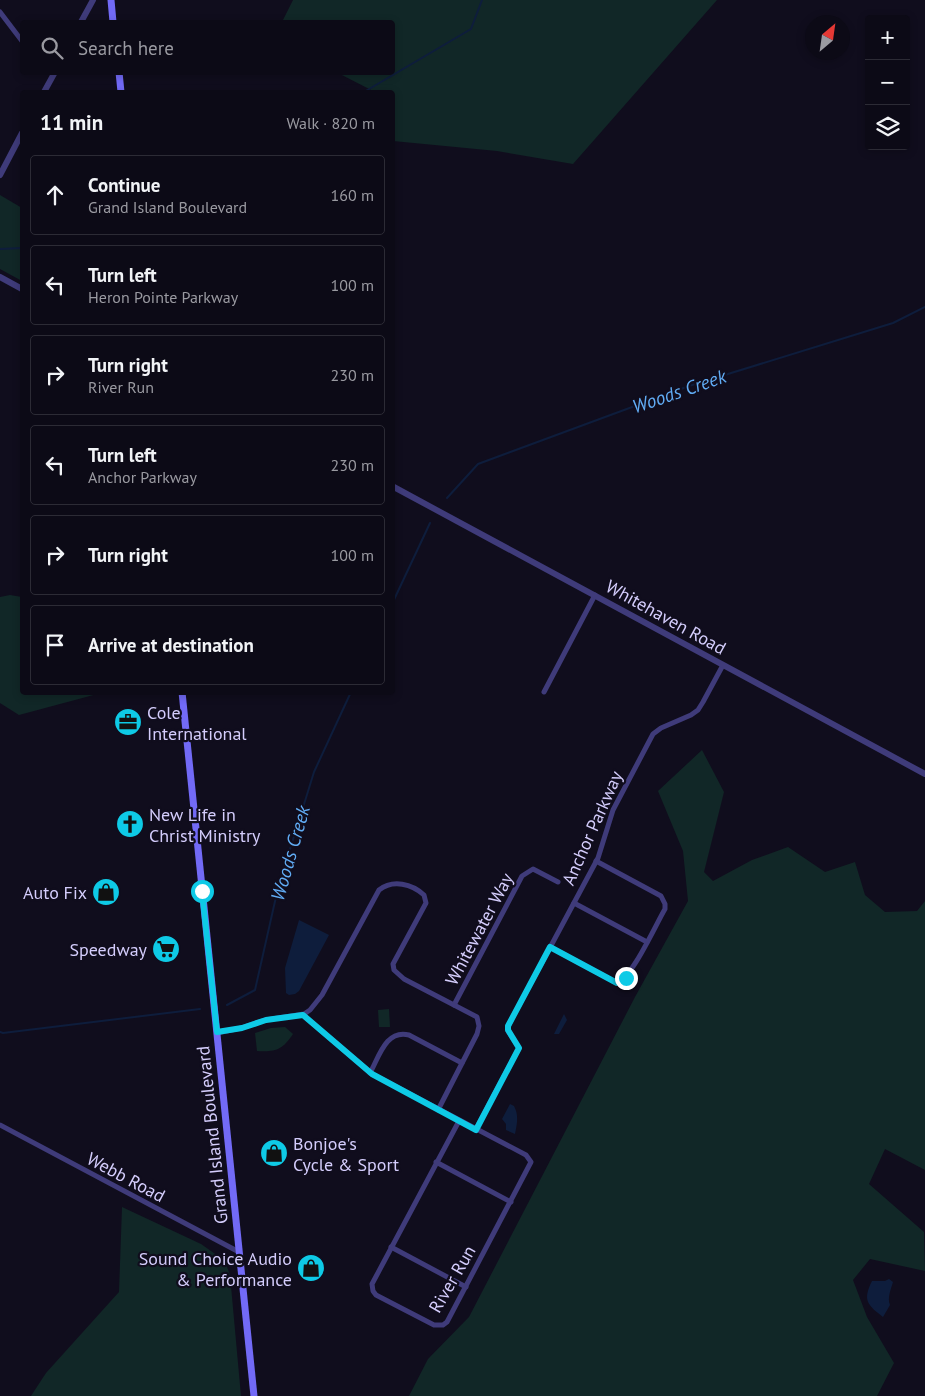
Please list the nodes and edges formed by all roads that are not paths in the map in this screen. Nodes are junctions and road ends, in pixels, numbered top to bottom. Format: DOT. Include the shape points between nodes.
graph roads {
  1 [pos="93,0"];
  2 [pos="111,0"];
  3 [pos="0,12"];
  4 [pos="82,20"];
  5 [pos="113,20"];
  6 [pos="20,38"];
  7 [pos="53,75"];
  8 [pos="119,75"];
  9 [pos="45,90"];
  10 [pos="121,90"];
  11 [pos="20,137"];
  12 [pos="0,175"];
  13 [pos="0,277"];
  14 [pos="20,288"];
  15 [pos="395,488"];
  16 [pos="595,595"];
  17 [pos="723,665"];
  18 [pos="544,692"];
  19 [pos="182,695"];
  20 [pos="925,774"];
  21 [pos="596,861"];
  22 [pos="558,882"];
  23 [pos="574,902"];
  24 [pos="647,942"];
  25 [pos="550,947"];
  26 [pos="454,1005"];
  27 [pos="303,1015"];
  28 [pos="217,1032"];
  29 [pos="462,1063"];
  30 [pos="370,1073"];
  31 [pos="438,1110"];
  32 [pos="459,1121"];
  33 [pos="0,1125"];
  34 [pos="476,1130"];
  35 [pos="436,1162"];
  36 [pos="511,1202"];
  37 [pos="391,1248"];
  38 [pos="239,1252"];
  39 [pos="466,1287"];
  40 [pos="254,1396"];
  1 -- 4 [label="street"];
  2 -- 5 [label="main road"];
  3 -- 6 [label="street"];
  7 -- 9 [label="street"];
  8 -- 10 [label="main road"];
  11 -- 12 [label="street"];
  13 -- 14 [label="street"];
  15 -- 16 [label="street, Whitehaven Road"];
  16 -- 17 [label="street, Whitehaven Road"];
  16 -- 18 [label="street"];
  17 -- 20 [label="street, Whitehaven Road"];
  17 -- 21 [label="street, Anchor Parkway" via="698,710 653,734 613,810"];
  19 -- 28 [label="main road, Grand Island Boulevard"];
  21 -- 23 [label="street, Anchor Parkway"];
  21 -- 24 [label="street" via="661,896 664,909"];
  22 -- 26 [label="street, Whitewater Way" via="533,869 525,872"];
  23 -- 24 [label="street"];
  23 -- 25 [label="street, Anchor Parkway"];
  24 -- 25 [label="street" via="626,978 617,983"];
  25 -- 34 [label="street, Anchor Parkway" via="508,1026 519,1048"];
  26 -- 27 [label="street" via="404,979 394,970 393,964 426,903 424,895 412,886 398,884 379,890 322,995"];
  26 -- 29 [label="street" via="477,1017 479,1022 477,1034"];
  27 -- 28 [label="street"];
  27 -- 30 [label="street, River Run"];
  28 -- 38 [label="main road, Grand Island Boulevard"];
  29 -- 30 [label="street" via="400,1034 387,1041"];
  29 -- 31 [label="street"];
  30 -- 31 [label="street, River Run"];
  31 -- 32 [label="street, River Run"];
  32 -- 34 [label="street, River Run"];
  32 -- 35 [label="street, River Run"];
  33 -- 38 [label="street, Webb Road"];
  34 -- 36 [label="street, River Run" via="526,1155 531,1162"];
  35 -- 36 [label="street"];
  35 -- 37 [label="street, River Run"];
  36 -- 39 [label="street, River Run"];
  37 -- 39 [label="street"];
  37 -- 39 [label="street, River Run" via="372,1284 372,1291 434,1326 447,1322"];
  38 -- 40 [label="main road, Grand Island Boulevard"];
}
